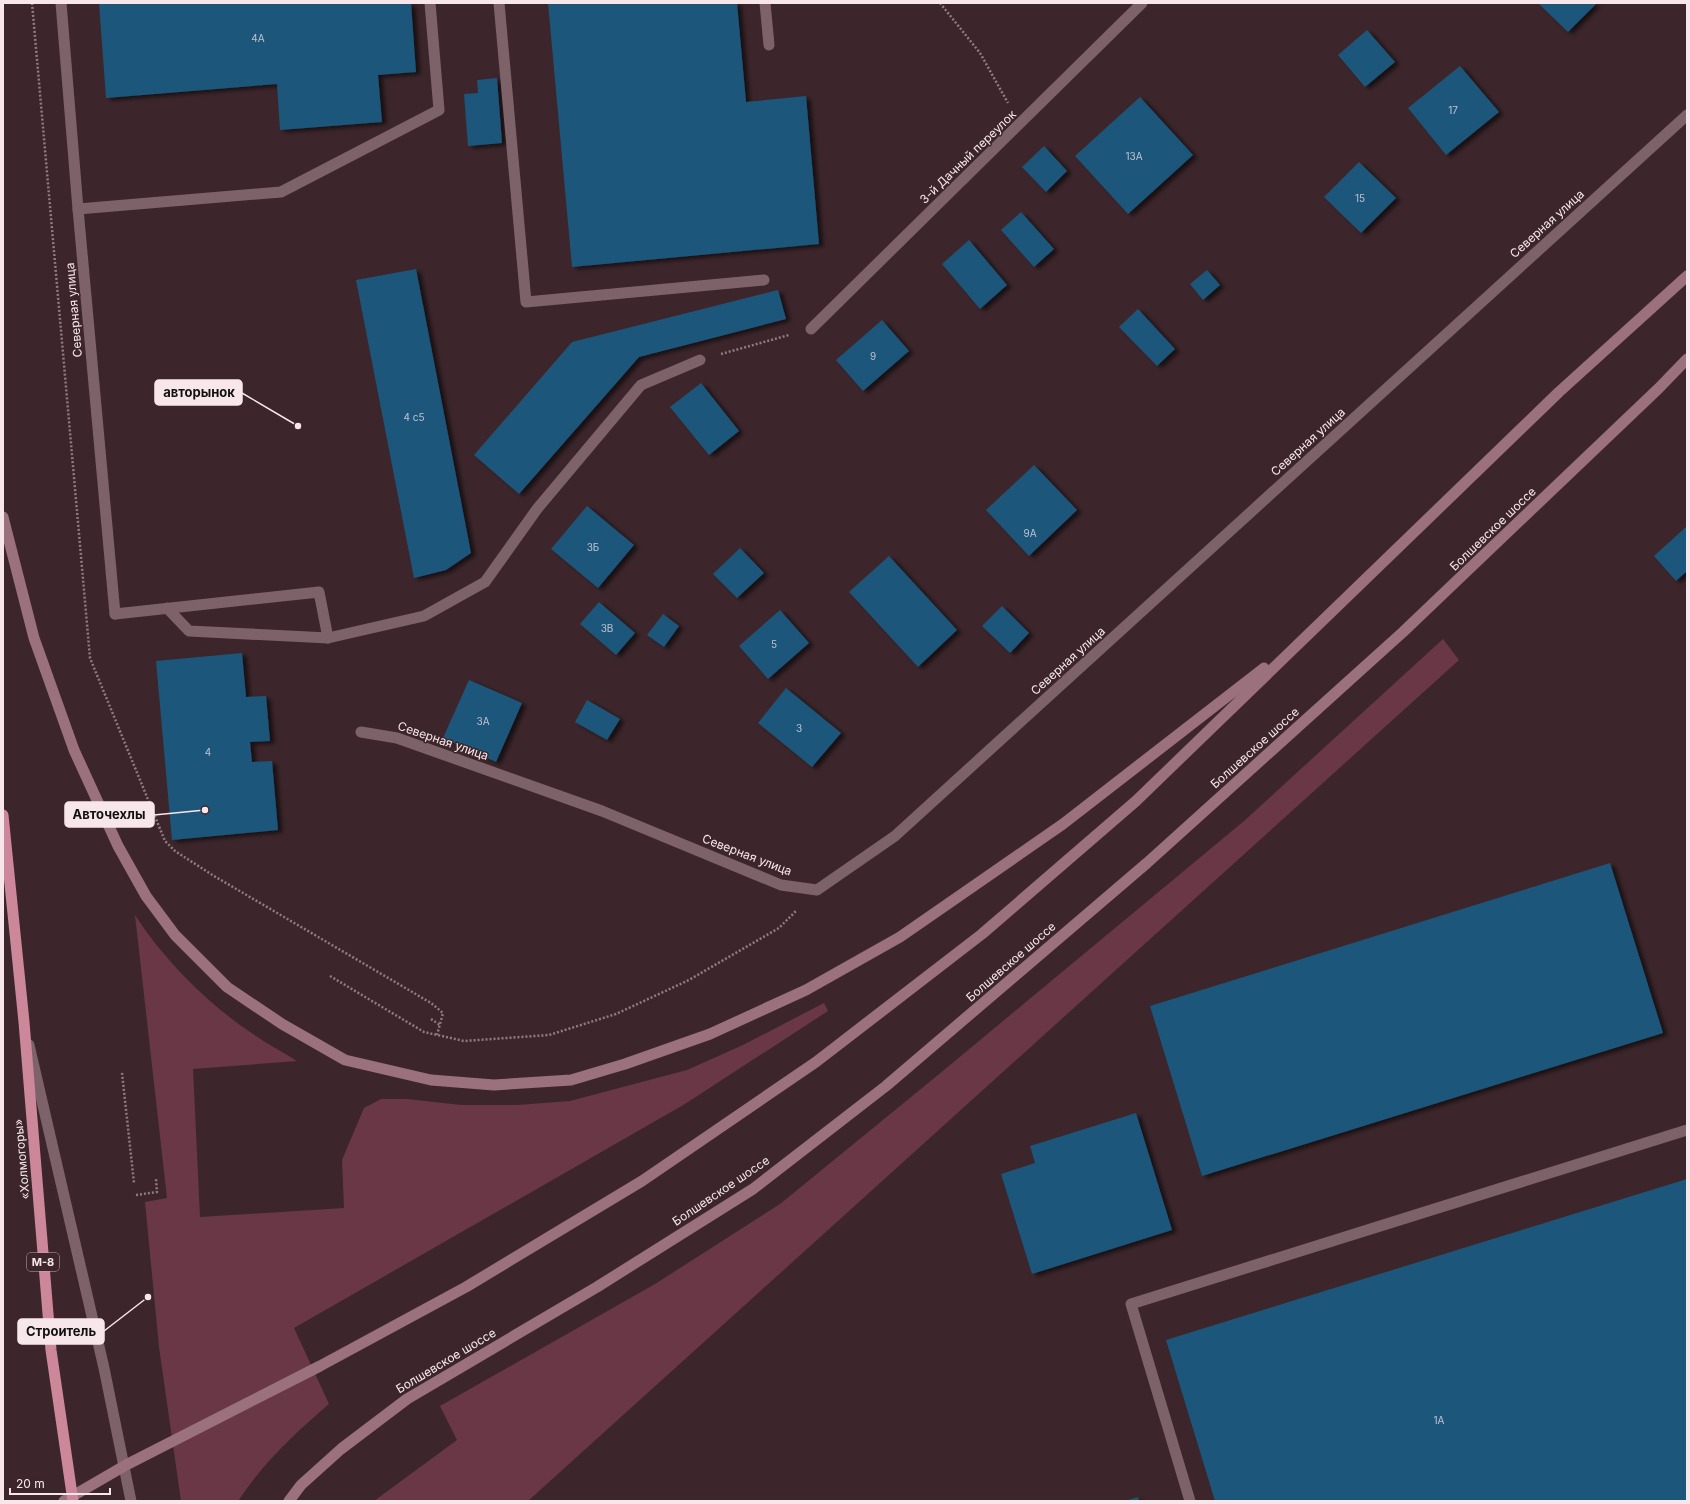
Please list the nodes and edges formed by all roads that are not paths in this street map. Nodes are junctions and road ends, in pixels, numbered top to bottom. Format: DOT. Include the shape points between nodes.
graph roads {
  1 [pos="61,3"];
  2 [pos="430,3"];
  3 [pos="499,3"];
  4 [pos="765,3"];
  5 [pos="1142,3"];
  6 [pos="769,44"];
  7 [pos="1687,115"];
  8 [pos="78,209"];
  9 [pos="1687,276"];
  10 [pos="764,280"];
  11 [pos="811,329"];
  12 [pos="1687,359"];
  13 [pos="700,360"];
  14 [pos="3,517"];
  15 [pos="167,608"];
  16 [pos="1309,633"];
  17 [pos="328,638"];
  18 [pos="361,732"];
  19 [pos="3,815"];
  20 [pos="24,1022"];
  21 [pos="1687,1130"];
  22 [pos="64,1501"];
  23 [pos="73,1501"];
  24 [pos="131,1501"];
  25 [pos="289,1501"];
  26 [pos="1190,1501"];
  1 -- 8 [label="street, Северная улица"];
  2 -- 8 [label="street" via="439,110 281,192"];
  3 -- 10 [label="street" via="526,302"];
  4 -- 6 [label="street"];
  5 -- 11 [label="street, 3-й Дачный переулок"];
  7 -- 18 [label="street, Северная улица" via="895,836 817,890 781,885 602,811 397,738"];
  8 -- 15 [label="street, Северная улица" via="115,614"];
  9 -- 16 [label="main road" via="1559,392"];
  12 -- 25 [label="main road, Болшевское шоссе" via="1403,632 1147,863 886,1086 752,1189 597,1287 407,1399 341,1449 301,1485"];
  13 -- 17 [label="street" via="641,385 537,509 485,582 424,616"];
  14 -- 16 [label="main road" via="34,638 74,750 118,846 146,896 175,935 227,987 282,1024 345,1060 431,1080 494,1085 571,1080 710,1034 806,990 900,937 1063,824"];
  15 -- 17 [label="street" via="189,632"];
  15 -- 17 [label="street" via="319,592"];
  16 -- 22 [label="main road" via="1124,811 982,934 816,1062 642,1181 466,1288 126,1465"];
  19 -- 20 [label="highway, «Холмогоры» / М-8"];
  20 -- 23 [label="highway, «Холмогоры» / М-8" via="51,1350"];
  20 -- 24 [label="street" via="104,1368"];
  21 -- 26 [label="street" via="1131,1304"];
}
